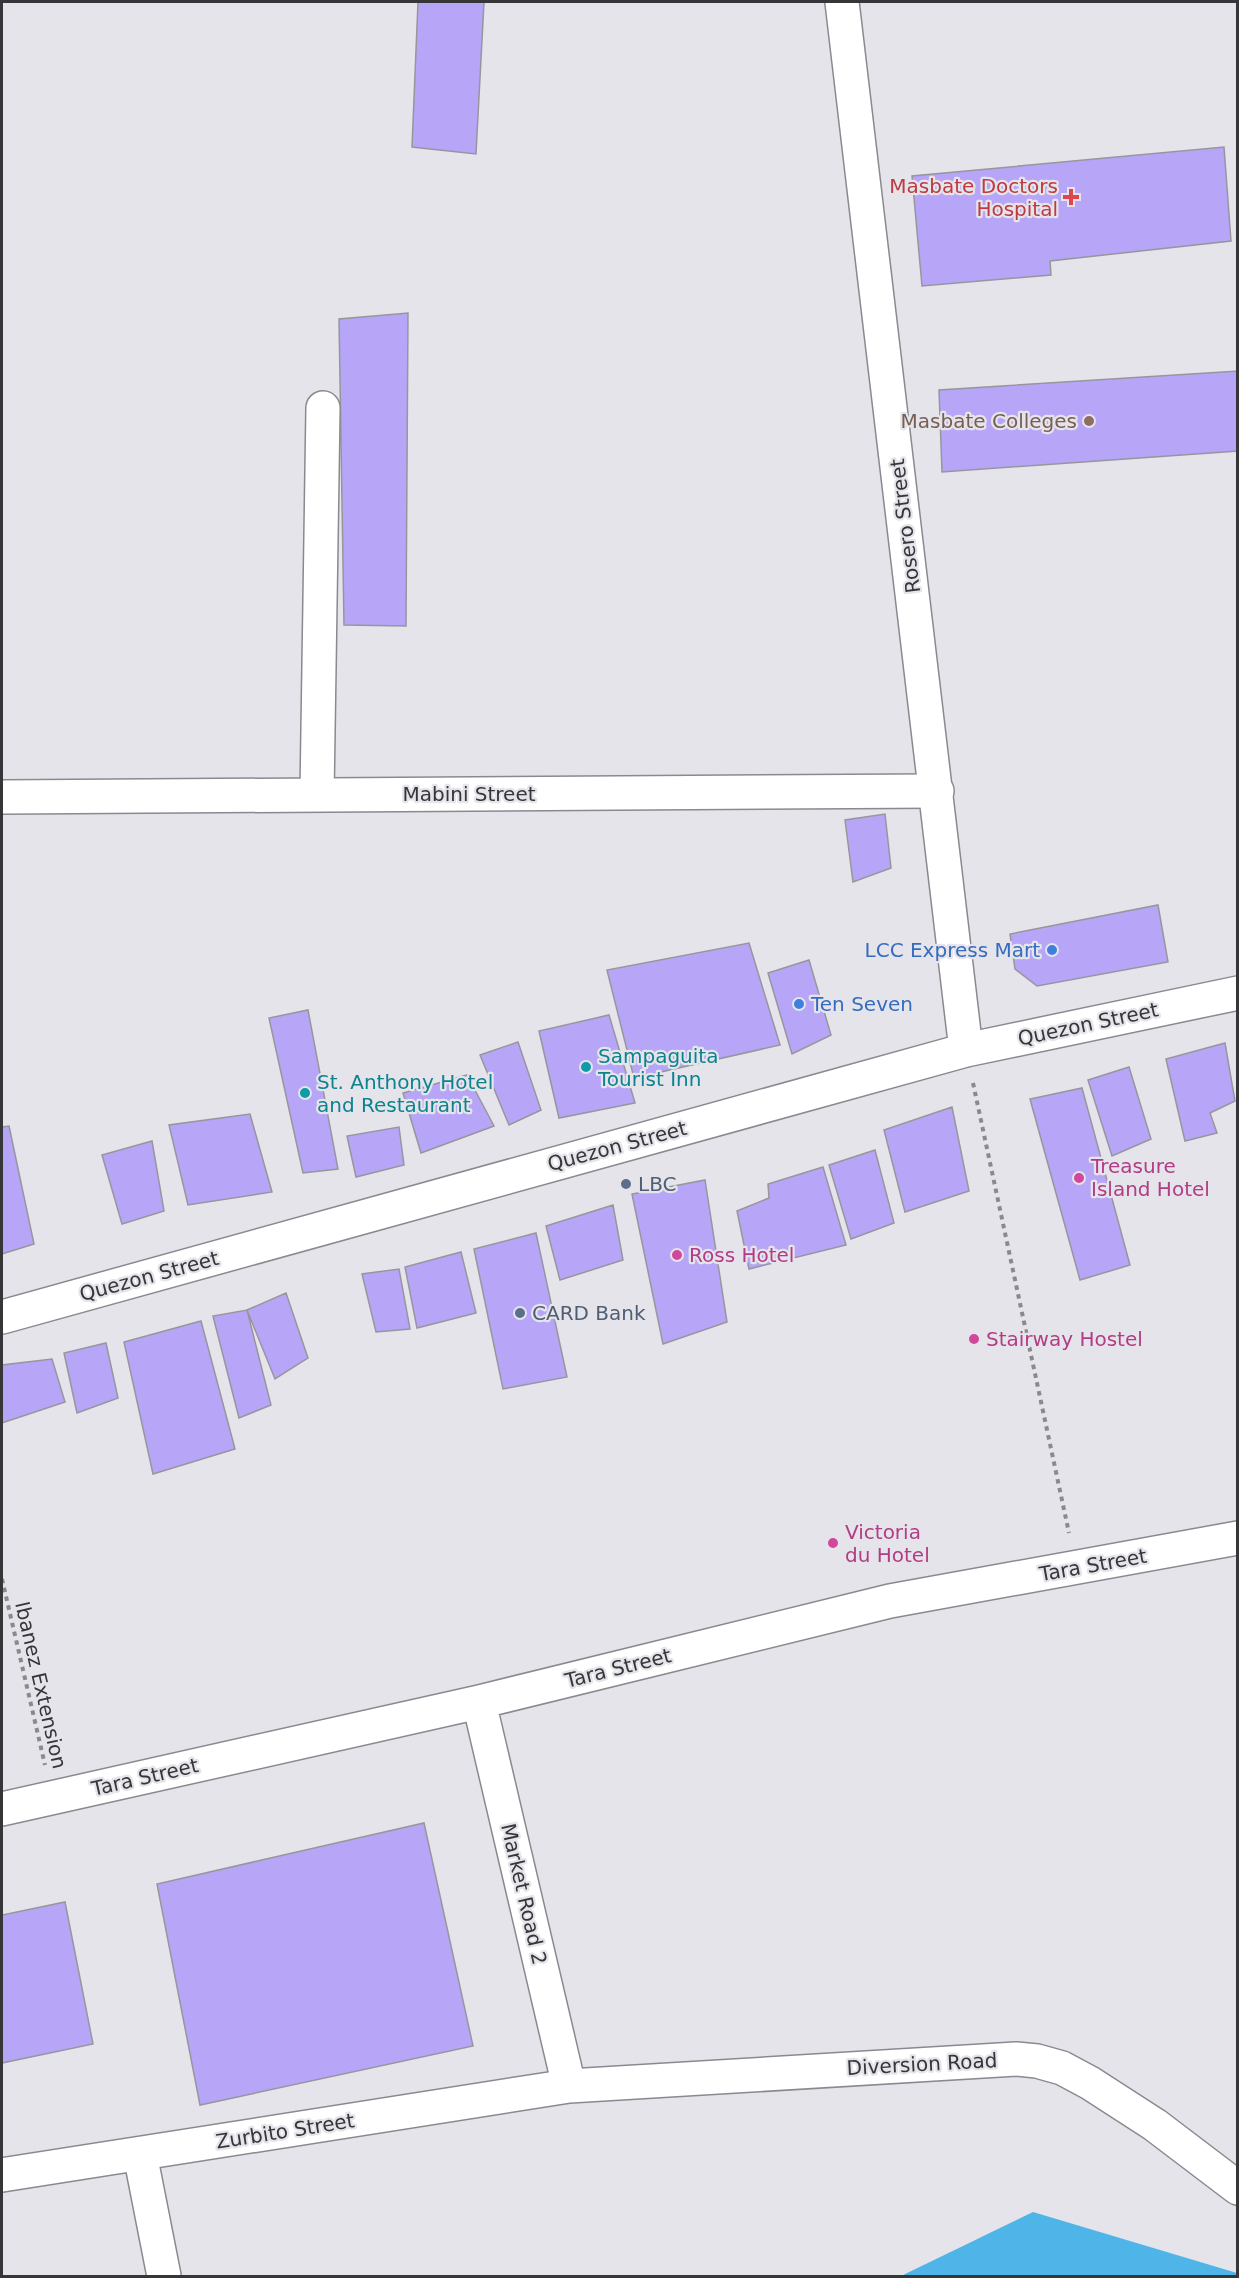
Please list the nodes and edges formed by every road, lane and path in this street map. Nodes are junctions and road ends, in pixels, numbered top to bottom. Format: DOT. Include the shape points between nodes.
graph roads {
  1 [pos="842,2"];
  2 [pos="322,408"];
  3 [pos="937,791"];
  4 [pos="317,795"];
  5 [pos="2,797"];
  6 [pos="1238,993"];
  7 [pos="966,1050"];
  8 [pos="2,1317"];
  9 [pos="1238,1538"];
  10 [pos="1077,1568"];
  11 [pos="2,1579"];
  12 [pos="479,1702"];
  13 [pos="52,1797"];
  14 [pos="2,1809"];
  15 [pos="569,2086"];
  16 [pos="140,2154"];
  17 [pos="2,2175"];
  18 [pos="1238,2188"];
  19 [pos="164,2277"];
  1 -- 3 [label="street, Rosero Street"];
  2 -- 4 [label="street"];
  3 -- 4 [label="street, Mabini Street"];
  3 -- 7 [label="street, Rosero Street"];
  4 -- 5 [label="street, Mabini Street"];
  6 -- 7 [label="street, Quezon Street"];
  7 -- 8 [label="street, Quezon Street"];
  7 -- 10 [label="path"];
  9 -- 10 [label="street, Tara Street"];
  10 -- 12 [label="street, Tara Street" via="890,1601"];
  11 -- 13 [label="path, Ibanez Extension"];
  12 -- 13 [label="street, Tara Street"];
  12 -- 15 [label="street, Market Road 2"];
  13 -- 14 [label="street, Tara Street"];
  15 -- 16 [label="street, Zurbito Street"];
  15 -- 18 [label="street, Diversion Road" via="988,2060 1037,2061 1090,2082"];
  16 -- 17 [label="street, Zurbito Street"];
  16 -- 19 [label="street"];
}
